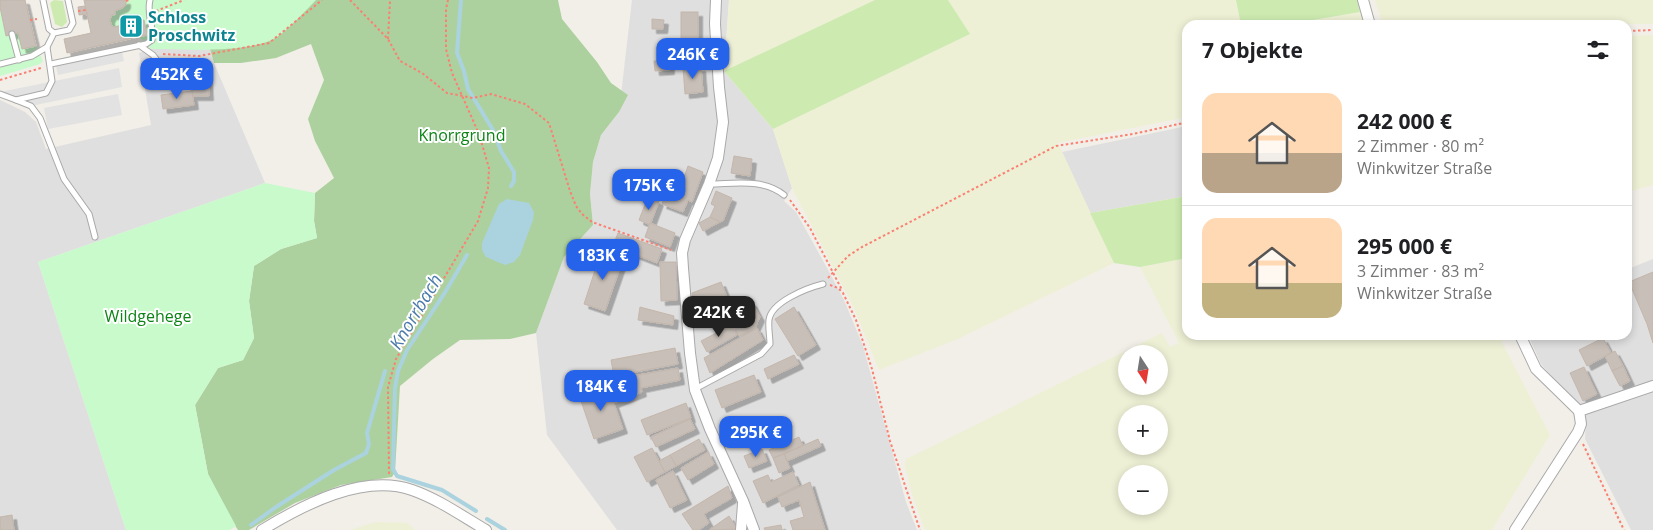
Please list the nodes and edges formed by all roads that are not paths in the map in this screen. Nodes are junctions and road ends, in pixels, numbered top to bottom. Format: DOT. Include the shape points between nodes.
graph roads {
  1 [pos="42,0"];
  2 [pos="68,0"];
  3 [pos="150,0"];
  4 [pos="716,0"];
  5 [pos="1363,0"];
  6 [pos="1369,20"];
  7 [pos="54,33"];
  8 [pos="12,34"];
  9 [pos="139,45"];
  10 [pos="47,47"];
  11 [pos="18,60"];
  12 [pos="159,63"];
  13 [pos="0,64"];
  14 [pos="51,64"];
  15 [pos="0,94"];
  16 [pos="16,100"];
  17 [pos="709,184"];
  18 [pos="784,195"];
  19 [pos="95,237"];
  20 [pos="823,284"];
  21 [pos="1522,340"];
  22 [pos="1653,386"];
  23 [pos="695,390"];
  24 [pos="1579,411"];
  25 [pos="744,501"];
  26 [pos="262,530"];
  27 [pos="486,530"];
  28 [pos="741,530"];
  29 [pos="754,530"];
  30 [pos="1515,530"];
  1 -- 7 [label="lane" via="49,29"];
  2 -- 7 [label="lane" via="73,23 70,30"];
  3 -- 9 [label="lane" via="148,14 153,36 152,40"];
  4 -- 17 [label="street" via="723,122 718,158"];
  5 -- 6 [label="street"];
  7 -- 10 [label="lane"];
  8 -- 11 [label="lane"];
  9 -- 12 [label="lane"];
  9 -- 14 [label="lane"];
  10 -- 11 [label="lane"];
  10 -- 14 [label="lane"];
  11 -- 13 [label="lane"];
  14 -- 16 [label="lane" via="52,82 46,93"];
  15 -- 16 [label="lane"];
  16 -- 19 [label="lane" via="31,106 40,118 64,179 89,214"];
  17 -- 18 [label="lane" via="768,185"];
  17 -- 23 [label="street" via="682,253"];
  20 -- 23 [label="lane" via="804,290 773,308 769,319 770,344 766,350"];
  21 -- 24 [label="street" via="1536,369"];
  22 -- 24 [label="street"];
  23 -- 25 [label="street"];
  24 -- 30 [label="street" via="1581,424 1578,432"];
  25 -- 28 [label="street"];
  25 -- 29 [label="street"];
  26 -- 27 [label="street" via="297,509 341,492 390,485 427,496"];
}
